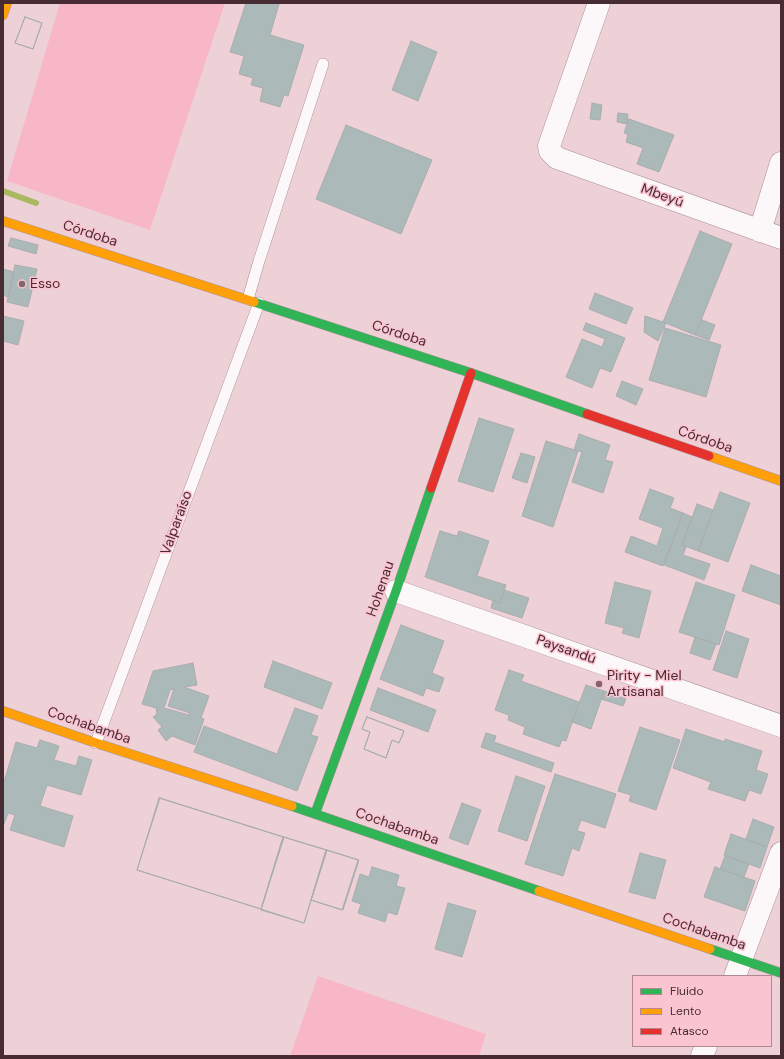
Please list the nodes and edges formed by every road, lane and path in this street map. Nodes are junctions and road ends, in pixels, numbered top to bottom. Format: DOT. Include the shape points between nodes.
graph roads {
  1 [pos="7,3"];
  2 [pos="599,3"];
  3 [pos="3,15"];
  4 [pos="323,64"];
  5 [pos="781,163"];
  6 [pos="4,222"];
  7 [pos="760,231"];
  8 [pos="781,238"];
  9 [pos="248,299"];
  10 [pos="259,303"];
  11 [pos="471,372"];
  12 [pos="781,481"];
  13 [pos="396,590"];
  14 [pos="3,711"];
  15 [pos="781,726"];
  16 [pos="96,743"];
  17 [pos="315,814"];
  18 [pos="781,853"];
  19 [pos="738,968"];
  20 [pos="781,973"];
  1 -- 3 [label="street"];
  2 -- 7 [label="street, Mbeyú" via="549,146 550,151 557,158"];
  4 -- 9 [label="lane"];
  5 -- 7 [label="street"];
  6 -- 9 [label="street, Córdoba"];
  7 -- 8 [label="street, Mbeyú"];
  9 -- 10 [label="street, Córdoba"];
  10 -- 11 [label="street, Córdoba"];
  10 -- 16 [label="lane, Valparaíso"];
  11 -- 12 [label="street, Córdoba"];
  11 -- 13 [label="street, Hohenau"];
  13 -- 15 [label="street, Paysandú"];
  13 -- 17 [label="street, Hohenau"];
  14 -- 16 [label="street, Cochabamba"];
  16 -- 17 [label="street, Cochabamba"];
  17 -- 19 [label="street, Cochabamba"];
  18 -- 19 [label="street"];
  19 -- 20 [label="street, Cochabamba"];
}
